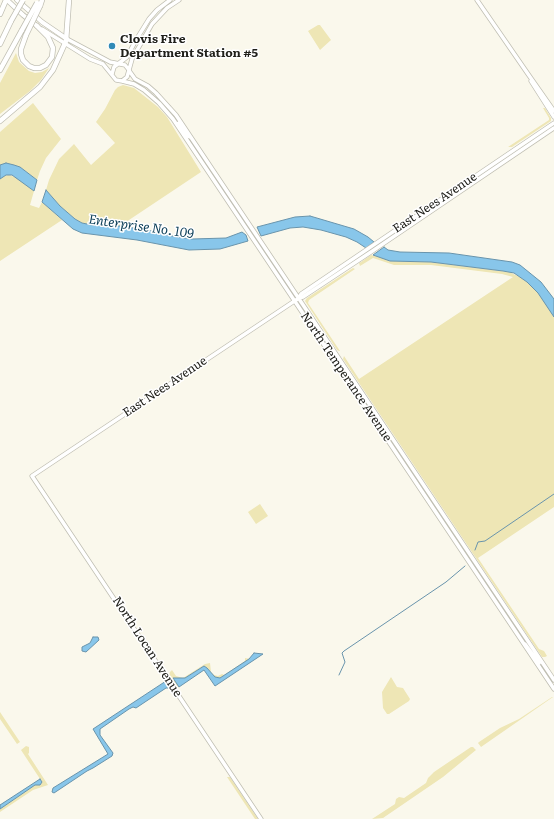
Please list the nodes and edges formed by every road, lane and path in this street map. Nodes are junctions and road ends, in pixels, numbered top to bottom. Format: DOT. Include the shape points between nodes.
graph roads {
  1 [pos="7,0"];
  2 [pos="17,0"];
  3 [pos="23,0"];
  4 [pos="42,0"];
  5 [pos="69,0"];
  6 [pos="170,0"];
  7 [pos="179,0"];
  8 [pos="477,0"];
  9 [pos="38,3"];
  10 [pos="0,14"];
  11 [pos="37,26"];
  12 [pos="66,42"];
  13 [pos="0,44"];
  14 [pos="120,63"];
  15 [pos="0,70"];
  16 [pos="129,70"];
  17 [pos="528,74"];
  18 [pos="112,75"];
  19 [pos="122,81"];
  20 [pos="554,111"];
  21 [pos="168,113"];
  22 [pos="554,117"];
  23 [pos="0,121"];
  24 [pos="554,122"];
  25 [pos="554,128"];
  26 [pos="191,137"];
  27 [pos="509,153"];
  28 [pos="480,173"];
  29 [pos="479,178"];
  30 [pos="460,192"];
  31 [pos="299,298"];
  32 [pos="294,301"];
  33 [pos="32,476"];
  34 [pos="519,638"];
  35 [pos="545,666"];
  36 [pos="554,680"];
  37 [pos="554,689"];
  38 [pos="261,819"];
  1 -- 10 [label="highway"];
  1 -- 11 [label="main road"];
  2 -- 12 [label="main road"];
  3 -- 13 [label="highway, bridge"];
  4 -- 9 [label="highway"];
  5 -- 12 [label="highway"];
  6 -- 14 [label="main road" via="149,19 127,57"];
  7 -- 16 [label="main road" via="152,24 136,50"];
  8 -- 17 [label="main road"];
  9 -- 11 [label="highway, bridge" via="21,51 24,62 34,68 46,65 52,57 53,48 48,37"];
  9 -- 15 [label="highway, bridge"];
  11 -- 12 [label="main road"];
  12 -- 14 [label="main road" via="110,62"];
  12 -- 18 [label="main road" via="90,59 103,64"];
  12 -- 23 [label="highway" via="53,70 43,84"];
  14 -- 16 [label="main road" via="126,65"];
  14 -- 18 [label="main road" via="114,68"];
  16 -- 19 [label="main road" via="128,77"];
  16 -- 26 [label="main road, North Temperance Avenue" via="135,79 149,87 168,106"];
  17 -- 20 [label="main road"];
  17 -- 22 [label="main road"];
  18 -- 19 [label="main road" via="116,80"];
  19 -- 21 [label="main road, North Temperance Avenue" via="144,90"];
  21 -- 26 [label="main road" via="186,135"];
  21 -- 32 [label="main road, North Temperance Avenue"];
  24 -- 27 [label="main road, East Nees Avenue"];
  25 -- 29 [label="main road, East Nees Avenue"];
  26 -- 31 [label="main road, North Temperance Avenue"];
  27 -- 28 [label="main road, East Nees Avenue"];
  27 -- 29 [label="main road"];
  28 -- 30 [label="main road" via="461,188"];
  28 -- 31 [label="main road, East Nees Avenue" via="302,293"];
  29 -- 30 [label="main road, East Nees Avenue"];
  30 -- 31 [label="main road, East Nees Avenue"];
  31 -- 32 [label="main road, East Nees Avenue"];
  31 -- 35 [label="main road, North Temperance Avenue"];
  32 -- 33 [label="main road, East Nees Avenue"];
  32 -- 34 [label="main road, North Temperance Avenue"];
  33 -- 38 [label="main road, North Locan Avenue"];
  34 -- 35 [label="main road" via="541,665"];
  34 -- 37 [label="main road, North Temperance Avenue"];
  35 -- 36 [label="main road, North Temperance Avenue"];
}
